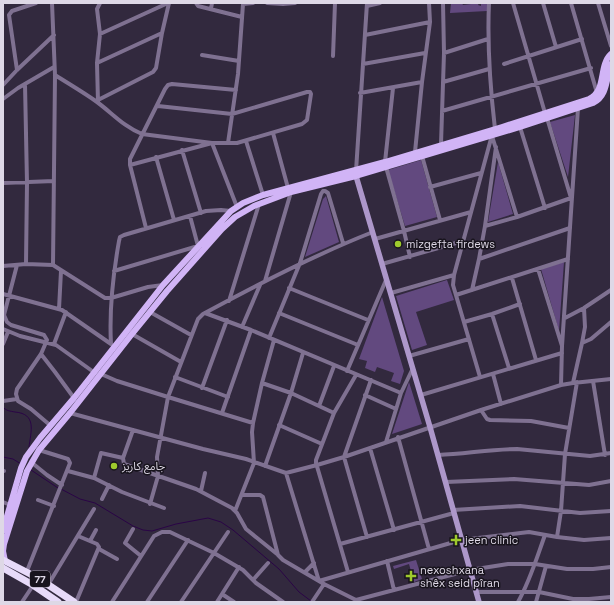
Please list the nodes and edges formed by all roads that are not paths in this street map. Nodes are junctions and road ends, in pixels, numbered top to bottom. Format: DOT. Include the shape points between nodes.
graph roads {
  1 [pos="36,3"];
  2 [pos="52,3"];
  3 [pos="100,3"];
  4 [pos="169,3"];
  5 [pos="196,3"];
  6 [pos="212,3"];
  7 [pos="253,3"];
  8 [pos="267,3"];
  9 [pos="295,3"];
  10 [pos="335,3"];
  11 [pos="380,3"];
  12 [pos="430,3"];
  13 [pos="443,3"];
  14 [pos="489,3"];
  15 [pos="513,3"];
  16 [pos="543,3"];
  17 [pos="571,3"];
  18 [pos="598,3"];
  19 [pos="243,4"];
  20 [pos="283,4"];
  21 [pos="367,4"];
  22 [pos="211,9"];
  23 [pos="242,17"];
  24 [pos="430,22"];
  25 [pos="162,33"];
  26 [pos="100,34"];
  27 [pos="54,35"];
  28 [pos="365,35"];
  29 [pos="488,38"];
  30 [pos="582,39"];
  31 [pos="611,46"];
  32 [pos="556,48"];
  33 [pos="425,53"];
  34 [pos="444,53"];
  35 [pos="611,54"];
  36 [pos="202,55"];
  37 [pos="333,56"];
  38 [pos="528,57"];
  39 [pos="239,61"];
  40 [pos="97,63"];
  41 [pos="363,64"];
  42 [pos="504,64"];
  43 [pos="611,64"];
  44 [pos="54,67"];
  45 [pos="591,68"];
  46 [pos="490,69"];
  47 [pos="17,70"];
  48 [pos="55,75"];
  49 [pos="422,82"];
  50 [pos="443,82"];
  51 [pos="25,84"];
  52 [pos="536,84"];
  53 [pos="3,85"];
  54 [pos="392,88"];
  55 [pos="236,90"];
  56 [pos="597,93"];
  57 [pos="360,94"];
  58 [pos="492,96"];
  59 [pos="3,100"];
  60 [pos="98,101"];
  61 [pos="158,106"];
  62 [pos="578,108"];
  63 [pos="442,111"];
  64 [pos="232,114"];
  65 [pos="546,116"];
  66 [pos="518,126"];
  67 [pos="510,127"];
  68 [pos="495,129"];
  69 [pos="273,133"];
  70 [pos="142,134"];
  71 [pos="492,136"];
  72 [pos="246,141"];
  73 [pos="212,143"];
  74 [pos="228,143"];
  75 [pos="441,144"];
  76 [pos="496,147"];
  77 [pos="182,150"];
  78 [pos="415,152"];
  79 [pos="422,156"];
  80 [pos="156,157"];
  81 [pos="385,164"];
  82 [pos="130,165"];
  83 [pos="356,173"];
  84 [pos="481,173"];
  85 [pos="54,181"];
  86 [pos="3,182"];
  87 [pos="27,183"];
  88 [pos="430,187"];
  89 [pos="289,190"];
  90 [pos="262,195"];
  91 [pos="571,198"];
  92 [pos="259,204"];
  93 [pos="236,207"];
  94 [pos="545,208"];
  95 [pos="231,211"];
  96 [pos="471,212"];
  97 [pos="201,213"];
  98 [pos="190,216"];
  99 [pos="517,217"];
  100 [pos="174,220"];
  101 [pos="440,220"];
  102 [pos="485,226"];
  103 [pos="146,228"];
  104 [pos="570,228"];
  105 [pos="404,231"];
  106 [pos="373,232"];
  107 [pos="375,239"];
  108 [pos="463,241"];
  109 [pos="343,244"];
  110 [pos="198,246"];
  111 [pos="410,257"];
  112 [pos="479,259"];
  113 [pos="568,259"];
  114 [pos="300,263"];
  115 [pos="26,264"];
  116 [pos="53,264"];
  117 [pos="382,264"];
  118 [pos="17,265"];
  119 [pos="3,266"];
  120 [pos="538,269"];
  121 [pos="61,271"];
  122 [pos="114,271"];
  123 [pos="454,275"];
  124 [pos="512,278"];
  125 [pos="387,279"];
  126 [pos="265,281"];
  127 [pos="260,284"];
  128 [pos="163,285"];
  129 [pos="289,288"];
  130 [pos="472,290"];
  131 [pos="609,291"];
  132 [pos="391,293"];
  133 [pos="3,294"];
  134 [pos="10,295"];
  135 [pos="456,295"];
  136 [pos="112,298"];
  137 [pos="611,298"];
  138 [pos="156,300"];
  139 [pos="229,301"];
  140 [pos="520,304"];
  141 [pos="584,308"];
  142 [pos="59,309"];
  143 [pos="66,312"];
  144 [pos="150,312"];
  145 [pos="206,313"];
  146 [pos="279,313"];
  147 [pos="492,314"];
  148 [pos="565,318"];
  149 [pos="227,320"];
  150 [pos="368,320"];
  151 [pos="464,322"];
  152 [pos="611,322"];
  153 [pos="242,327"];
  154 [pos="3,329"];
  155 [pos="251,330"];
  156 [pos="8,332"];
  157 [pos="132,334"];
  158 [pos="191,335"];
  159 [pos="269,338"];
  160 [pos="469,339"];
  161 [pos="274,340"];
  162 [pos="47,342"];
  163 [pos="582,342"];
  164 [pos="3,344"];
  165 [pos="54,344"];
  166 [pos="113,345"];
  167 [pos="358,345"];
  168 [pos="562,346"];
  169 [pos="303,352"];
  170 [pos="562,353"];
  171 [pos="41,354"];
  172 [pos="409,356"];
  173 [pos="536,360"];
  174 [pos="181,362"];
  175 [pos="334,366"];
  176 [pos="413,368"];
  177 [pos="509,368"];
  178 [pos="347,371"];
  179 [pos="98,373"];
  180 [pos="493,374"];
  181 [pos="356,375"];
  182 [pos="175,377"];
  183 [pos="480,377"];
  184 [pos="611,379"];
  185 [pos="371,380"];
  186 [pos="593,381"];
  187 [pos="575,382"];
  188 [pos="262,383"];
  189 [pos="561,385"];
  190 [pos="202,388"];
  191 [pos="291,393"];
  192 [pos="401,394"];
  193 [pos="365,395"];
  194 [pos="421,395"];
  195 [pos="168,397"];
  196 [pos="228,397"];
  197 [pos="74,398"];
  198 [pos="17,399"];
  199 [pos="3,401"];
  200 [pos="501,404"];
  201 [pos="319,406"];
  202 [pos="396,409"];
  203 [pos="481,410"];
  204 [pos="70,413"];
  205 [pos="222,413"];
  206 [pos="334,413"];
  207 [pos="253,423"];
  208 [pos="279,425"];
  209 [pos="51,426"];
  210 [pos="430,427"];
  211 [pos="569,428"];
  212 [pos="133,430"];
  213 [pos="398,437"];
  214 [pos="161,438"];
  215 [pos="43,439"];
  216 [pos="386,442"];
  217 [pos="322,444"];
  218 [pos="370,448"];
  219 [pos="39,450"];
  220 [pos="565,454"];
  221 [pos="611,454"];
  222 [pos="438,455"];
  223 [pos="605,455"];
  224 [pos="344,457"];
  225 [pos="123,458"];
  226 [pos="31,462"];
  227 [pos="254,463"];
  228 [pos="317,465"];
  229 [pos="265,466"];
  230 [pos="24,469"];
  231 [pos="68,471"];
  232 [pos="286,472"];
  233 [pos="206,473"];
  234 [pos="158,476"];
  235 [pos="94,478"];
  236 [pos="611,481"];
  237 [pos="446,482"];
  238 [pos="564,482"];
  239 [pos="62,485"];
  240 [pos="109,485"];
  241 [pos="201,491"];
  242 [pos="242,495"];
  243 [pos="102,499"];
  244 [pos="38,500"];
  245 [pos="3,502"];
  246 [pos="150,504"];
  247 [pos="10,505"];
  248 [pos="54,506"];
  249 [pos="164,508"];
  250 [pos="94,509"];
  251 [pos="235,511"];
  252 [pos="454,511"];
  253 [pos="611,511"];
  254 [pos="561,512"];
  255 [pos="422,522"];
  256 [pos="133,529"];
  257 [pos="3,530"];
  258 [pos="96,530"];
  259 [pos="394,530"];
  260 [pos="228,532"];
  261 [pos="545,535"];
  262 [pos="78,536"];
  263 [pos="367,537"];
  264 [pos="557,537"];
  265 [pos="611,538"];
  266 [pos="188,540"];
  267 [pos="462,540"];
  268 [pos="90,541"];
  269 [pos="340,544"];
  270 [pos="99,549"];
  271 [pos="429,549"];
  272 [pos="214,553"];
  273 [pos="278,555"];
  274 [pos="141,556"];
  275 [pos="117,559"];
  276 [pos="386,561"];
  277 [pos="4,563"];
  278 [pos="268,563"];
  279 [pos="314,563"];
  280 [pos="535,564"];
  281 [pos="546,566"];
  282 [pos="239,567"];
  283 [pos="611,567"];
  284 [pos="470,570"];
  285 [pos="27,571"];
  286 [pos="305,572"];
  287 [pos="348,572"];
  288 [pos="38,578"];
  289 [pos="253,580"];
  290 [pos="319,581"];
  291 [pos="324,584"];
  292 [pos="33,585"];
  293 [pos="48,585"];
  294 [pos="394,590"];
  295 [pos="476,592"];
  296 [pos="524,592"];
  297 [pos="539,592"];
  298 [pos="222,594"];
  299 [pos="611,597"];
  300 [pos="367,600"];
  301 [pos="22,602"];
  302 [pos="58,602"];
  303 [pos="75,602"];
  304 [pos="112,602"];
  305 [pos="147,602"];
  306 [pos="181,602"];
  307 [pos="216,602"];
  308 [pos="234,602"];
  309 [pos="283,602"];
  310 [pos="312,602"];
  311 [pos="478,602"];
  312 [pos="518,602"];
  313 [pos="536,602"];
  1 -- 47 [label="street" via="10,14"];
  2 -- 27 [label="street"];
  3 -- 26 [label="street" via="97,9"];
  4 -- 25 [label="street"];
  4 -- 26 [label="street"];
  5 -- 22 [label="street" via="198,6"];
  6 -- 22 [label="street"];
  7 -- 19 [label="street"];
  8 -- 20 [label="street"];
  9 -- 20 [label="street"];
  10 -- 37 [label="street"];
  11 -- 21 [label="street"];
  12 -- 24 [label="street"];
  13 -- 34 [label="street"];
  14 -- 29 [label="street"];
  15 -- 38 [label="street"];
  16 -- 32 [label="street"];
  17 -- 30 [label="street"];
  18 -- 31 [label="street"];
  19 -- 23 [label="street"];
  21 -- 28 [label="street"];
  22 -- 23 [label="street"];
  23 -- 39 [label="street"];
  24 -- 28 [label="street"];
  24 -- 33 [label="street"];
  25 -- 40 [label="street"];
  25 -- 60 [label="street" via="156,68 153,72"];
  26 -- 40 [label="street"];
  27 -- 44 [label="street"];
  27 -- 47 [label="street"];
  28 -- 41 [label="street"];
  29 -- 34 [label="street"];
  29 -- 46 [label="street"];
  30 -- 32 [label="street"];
  30 -- 45 [label="street"];
  32 -- 38 [label="street"];
  33 -- 41 [label="street"];
  33 -- 49 [label="street"];
  34 -- 50 [label="street"];
  35 -- 56 [label="main road" via="605,62"];
  36 -- 39 [label="street"];
  38 -- 42 [label="street"];
  38 -- 52 [label="street"];
  39 -- 55 [label="street"];
  40 -- 60 [label="street"];
  41 -- 57 [label="street"];
  43 -- 62 [label="main road" via="601,98"];
  44 -- 48 [label="street"];
  44 -- 51 [label="street"];
  45 -- 52 [label="street"];
  45 -- 56 [label="street"];
  46 -- 50 [label="street"];
  46 -- 58 [label="street"];
  47 -- 53 [label="street"];
  48 -- 60 [label="street"];
  48 -- 85 [label="street"];
  49 -- 54 [label="street"];
  49 -- 78 [label="street"];
  50 -- 63 [label="street"];
  51 -- 59 [label="street"];
  51 -- 87 [label="street"];
  52 -- 58 [label="street"];
  52 -- 65 [label="street"];
  54 -- 57 [label="street"];
  54 -- 81 [label="street"];
  55 -- 61 [label="street" via="170,85 165,89"];
  55 -- 64 [label="street"];
  56 -- 65 [label="main road" via="589,99"];
  57 -- 83 [label="street"];
  58 -- 63 [label="street"];
  58 -- 68 [label="street"];
  60 -- 70 [label="street" via="128,127"];
  61 -- 64 [label="street"];
  61 -- 70 [label="street"];
  62 -- 65 [label="main road"];
  62 -- 91 [label="street"];
  63 -- 75 [label="street"];
  64 -- 69 [label="street" via="310,92 305,123"];
  64 -- 74 [label="street"];
  65 -- 66 [label="main road"];
  65 -- 91 [label="street"];
  66 -- 67 [label="main road"];
  66 -- 94 [label="street"];
  67 -- 68 [label="main road"];
  67 -- 71 [label="main road"];
  68 -- 75 [label="main road"];
  69 -- 72 [label="street"];
  69 -- 89 [label="street"];
  70 -- 73 [label="street"];
  70 -- 82 [label="street" via="130,159"];
  71 -- 76 [label="street"];
  71 -- 79 [label="main road"];
  71 -- 84 [label="street"];
  72 -- 74 [label="street"];
  72 -- 90 [label="street"];
  73 -- 74 [label="street"];
  73 -- 77 [label="street"];
  73 -- 93 [label="street"];
  75 -- 78 [label="main road"];
  76 -- 99 [label="street"];
  76 -- 102 [label="street"];
  77 -- 80 [label="street"];
  77 -- 97 [label="street"];
  78 -- 81 [label="main road"];
  79 -- 81 [label="main road"];
  79 -- 88 [label="street"];
  80 -- 82 [label="street"];
  80 -- 100 [label="street"];
  81 -- 83 [label="main road"];
  81 -- 105 [label="street"];
  82 -- 103 [label="street"];
  83 -- 89 [label="main road"];
  83 -- 106 [label="main road"];
  84 -- 88 [label="street"];
  84 -- 96 [label="street"];
  85 -- 87 [label="street"];
  85 -- 116 [label="street"];
  86 -- 87 [label="street"];
  87 -- 115 [label="street"];
  88 -- 101 [label="street"];
  89 -- 90 [label="main road"];
  89 -- 92 [label="main road"];
  89 -- 126 [label="street"];
  90 -- 93 [label="main road"];
  91 -- 94 [label="street"];
  91 -- 104 [label="street"];
  92 -- 138 [label="main road" via="244,211 226,225"];
  92 -- 139 [label="street"];
  93 -- 95 [label="main road"];
  94 -- 99 [label="street"];
  95 -- 97 [label="street"];
  95 -- 110 [label="main road"];
  96 -- 101 [label="street"];
  96 -- 108 [label="street"];
  97 -- 98 [label="street"];
  98 -- 100 [label="street"];
  98 -- 110 [label="street"];
  99 -- 102 [label="street"];
  100 -- 103 [label="street"];
  101 -- 105 [label="street"];
  102 -- 112 [label="street"];
  103 -- 122 [label="street" via="120,238"];
  104 -- 112 [label="street"];
  104 -- 113 [label="street"];
  105 -- 107 [label="street"];
  105 -- 111 [label="street"];
  106 -- 107 [label="main road"];
  106 -- 109 [label="street"];
  107 -- 117 [label="main road"];
  108 -- 111 [label="street"];
  108 -- 123 [label="street"];
  109 -- 114 [label="street"];
  109 -- 114 [label="street" via="328,193 323,191"];
  110 -- 122 [label="street"];
  110 -- 128 [label="main road"];
  111 -- 117 [label="street"];
  112 -- 130 [label="street"];
  113 -- 120 [label="street"];
  113 -- 148 [label="street"];
  114 -- 126 [label="street"];
  114 -- 129 [label="street"];
  115 -- 116 [label="street"];
  115 -- 118 [label="street"];
  116 -- 121 [label="street"];
  117 -- 125 [label="main road"];
  118 -- 119 [label="street"];
  118 -- 134 [label="street"];
  120 -- 124 [label="street"];
  120 -- 168 [label="street"];
  121 -- 136 [label="street" via="102,297"];
  121 -- 142 [label="street"];
  122 -- 136 [label="street"];
  123 -- 132 [label="street"];
  123 -- 135 [label="street"];
  124 -- 130 [label="street"];
  124 -- 140 [label="street"];
  125 -- 132 [label="main road"];
  125 -- 150 [label="street"];
  126 -- 127 [label="street"];
  127 -- 139 [label="street"];
  127 -- 153 [label="street"];
  128 -- 136 [label="street"];
  128 -- 138 [label="main road"];
  129 -- 146 [label="street"];
  129 -- 150 [label="street"];
  130 -- 135 [label="street"];
  131 -- 137 [label="street"];
  131 -- 141 [label="street"];
  132 -- 172 [label="main road"];
  133 -- 134 [label="street"];
  134 -- 142 [label="street"];
  134 -- 162 [label="street" via="4,315 7,322 11,326 44,335"];
  135 -- 151 [label="street"];
  136 -- 166 [label="street" via="110,322"];
  138 -- 144 [label="main road"];
  138 -- 166 [label="main road"];
  139 -- 145 [label="street"];
  140 -- 147 [label="street"];
  140 -- 173 [label="street"];
  141 -- 148 [label="street"];
  141 -- 163 [label="street" via="585,327"];
  142 -- 143 [label="street"];
  143 -- 165 [label="street"];
  143 -- 166 [label="street"];
  144 -- 157 [label="main road"];
  144 -- 158 [label="street"];
  145 -- 149 [label="street"];
  145 -- 158 [label="street" via="198,319"];
  146 -- 159 [label="street"];
  146 -- 167 [label="street"];
  147 -- 151 [label="street"];
  147 -- 177 [label="street"];
  148 -- 168 [label="street"];
  149 -- 153 [label="street"];
  149 -- 190 [label="street"];
  150 -- 167 [label="street"];
  151 -- 160 [label="street"];
  152 -- 163 [label="street" via="591,339"];
  153 -- 155 [label="street"];
  154 -- 156 [label="street"];
  155 -- 159 [label="street"];
  155 -- 196 [label="street"];
  156 -- 162 [label="street"];
  156 -- 164 [label="street"];
  157 -- 174 [label="street"];
  157 -- 179 [label="main road"];
  158 -- 174 [label="street"];
  159 -- 161 [label="street"];
  160 -- 172 [label="street"];
  160 -- 183 [label="street"];
  161 -- 169 [label="street"];
  161 -- 188 [label="street"];
  162 -- 165 [label="street"];
  162 -- 171 [label="street"];
  163 -- 187 [label="street"];
  165 -- 179 [label="street"];
  166 -- 179 [label="main road"];
  167 -- 178 [label="street"];
  168 -- 170 [label="street"];
  169 -- 175 [label="street"];
  169 -- 191 [label="street"];
  170 -- 173 [label="street"];
  170 -- 189 [label="street"];
  171 -- 197 [label="street"];
  171 -- 198 [label="street" via="17,389"];
  172 -- 176 [label="main road"];
  173 -- 177 [label="street"];
  174 -- 182 [label="street"];
  175 -- 178 [label="street"];
  175 -- 201 [label="street"];
  176 -- 192 [label="street"];
  176 -- 194 [label="main road"];
  177 -- 180 [label="street"];
  178 -- 181 [label="street"];
  179 -- 195 [label="street"];
  179 -- 197 [label="main road"];
  179 -- 204 [label="main road"];
  180 -- 183 [label="street"];
  180 -- 200 [label="street"];
  181 -- 185 [label="street"];
  181 -- 206 [label="street"];
  182 -- 190 [label="street"];
  182 -- 195 [label="street"];
  183 -- 194 [label="street"];
  184 -- 186 [label="street"];
  185 -- 192 [label="street"];
  185 -- 193 [label="street"];
  186 -- 187 [label="street"];
  186 -- 223 [label="street"];
  187 -- 189 [label="street"];
  187 -- 211 [label="street"];
  188 -- 191 [label="street"];
  188 -- 207 [label="street"];
  189 -- 200 [label="street"];
  190 -- 196 [label="street"];
  191 -- 201 [label="street"];
  191 -- 208 [label="street"];
  192 -- 202 [label="street"];
  193 -- 202 [label="street"];
  193 -- 224 [label="street"];
  194 -- 210 [label="main road"];
  195 -- 205 [label="street"];
  195 -- 214 [label="street"];
  196 -- 205 [label="street"];
  197 -- 209 [label="main road"];
  198 -- 199 [label="street"];
  198 -- 209 [label="street"];
  200 -- 203 [label="street"];
  201 -- 206 [label="street"];
  202 -- 216 [label="street"];
  203 -- 210 [label="street"];
  203 -- 211 [label="street" via="490,420 531,421"];
  204 -- 212 [label="street"];
  204 -- 215 [label="main road"];
  205 -- 207 [label="street"];
  206 -- 217 [label="street"];
  207 -- 227 [label="street"];
  208 -- 217 [label="street"];
  208 -- 229 [label="street"];
  209 -- 215 [label="main road"];
  210 -- 213 [label="street"];
  210 -- 222 [label="main road"];
  211 -- 220 [label="street"];
  212 -- 214 [label="street"];
  212 -- 225 [label="street"];
  213 -- 216 [label="street"];
  213 -- 255 [label="street"];
  214 -- 227 [label="street"];
  214 -- 234 [label="street" via="157,457"];
  215 -- 219 [label="main road"];
  215 -- 230 [label="main road" via="30,452"];
  216 -- 218 [label="street"];
  217 -- 228 [label="street" via="316,460"];
  218 -- 224 [label="street"];
  218 -- 259 [label="street"];
  219 -- 226 [label="main road"];
  219 -- 231 [label="street" via="68,459"];
  220 -- 222 [label="street" via="517,449"];
  220 -- 223 [label="street"];
  220 -- 238 [label="street"];
  221 -- 223 [label="street"];
  222 -- 237 [label="main road"];
  224 -- 228 [label="street"];
  224 -- 263 [label="street"];
  225 -- 234 [label="street" via="122,462 126,465"];
  225 -- 235 [label="street" via="102,453"];
  226 -- 230 [label="main road"];
  226 -- 239 [label="street"];
  227 -- 229 [label="street"];
  227 -- 242 [label="street"];
  228 -- 232 [label="street"];
  228 -- 269 [label="street"];
  229 -- 232 [label="street"];
  230 -- 247 [label="main road"];
  230 -- 277 [label="main road" via="4,544"];
  231 -- 235 [label="street"];
  231 -- 239 [label="street"];
  232 -- 279 [label="street"];
  233 -- 241 [label="street"];
  234 -- 241 [label="street"];
  234 -- 246 [label="street"];
  235 -- 240 [label="street"];
  236 -- 238 [label="street" via="589,485"];
  237 -- 238 [label="street" via="514,479"];
  237 -- 252 [label="main road"];
  238 -- 254 [label="street"];
  239 -- 248 [label="street"];
  240 -- 243 [label="street"];
  240 -- 246 [label="street"];
  241 -- 251 [label="street"];
  242 -- 251 [label="street"];
  242 -- 273 [label="street" via="263,497"];
  244 -- 248 [label="street"];
  245 -- 247 [label="street"];
  246 -- 249 [label="street"];
  247 -- 257 [label="main road"];
  248 -- 285 [label="street"];
  250 -- 262 [label="street"];
  251 -- 273 [label="street" via="246,529"];
  252 -- 254 [label="street" via="520,506"];
  252 -- 255 [label="street"];
  252 -- 267 [label="main road"];
  253 -- 254 [label="street"];
  254 -- 264 [label="street"];
  255 -- 259 [label="street"];
  255 -- 271 [label="street"];
  256 -- 274 [label="street" via="125,543"];
  258 -- 268 [label="street"];
  259 -- 263 [label="street"];
  260 -- 272 [label="street"];
  261 -- 264 [label="street"];
  261 -- 267 [label="street" via="529,532"];
  261 -- 280 [label="street"];
  262 -- 268 [label="street"];
  262 -- 293 [label="street"];
  263 -- 269 [label="street"];
  264 -- 265 [label="street" via="584,540"];
  266 -- 272 [label="street"];
  266 -- 274 [label="street" via="170,532 159,533 154,536"];
  266 -- 305 [label="street"];
  267 -- 271 [label="street"];
  267 -- 284 [label="main road"];
  268 -- 270 [label="street" via="98,544"];
  269 -- 287 [label="street"];
  270 -- 275 [label="street"];
  270 -- 303 [label="street"];
  271 -- 276 [label="street"];
  272 -- 282 [label="street"];
  272 -- 306 [label="street"];
  273 -- 286 [label="street"];
  274 -- 304 [label="street"];
  276 -- 287 [label="street"];
  276 -- 294 [label="street"];
  277 -- 285 [label="highway, 77"];
  277 -- 292 [label="highway, 77"];
  278 -- 289 [label="street"];
  279 -- 286 [label="street"];
  279 -- 290 [label="street"];
  280 -- 281 [label="street"];
  280 -- 284 [label="street" via="508,564"];
  280 -- 296 [label="street"];
  281 -- 283 [label="street" via="567,569"];
  281 -- 297 [label="street"];
  282 -- 289 [label="street"];
  282 -- 298 [label="street"];
  284 -- 294 [label="street"];
  284 -- 295 [label="main road"];
  285 -- 288 [label="highway, 77"];
  286 -- 290 [label="street"];
  287 -- 290 [label="street"];
  288 -- 292 [label="street"];
  288 -- 293 [label="highway, 77"];
  289 -- 309 [label="street"];
  290 -- 291 [label="street"];
  291 -- 300 [label="street" via="353,599"];
  291 -- 310 [label="street"];
  292 -- 301 [label="street"];
  292 -- 302 [label="highway, 77"];
  293 -- 303 [label="highway, 77"];
  294 -- 300 [label="street"];
  295 -- 296 [label="street"];
  295 -- 311 [label="main road"];
  296 -- 297 [label="street"];
  296 -- 312 [label="street"];
  297 -- 299 [label="street" via="573,599"];
  297 -- 313 [label="street"];
  298 -- 307 [label="street"];
  298 -- 308 [label="street"];
}
